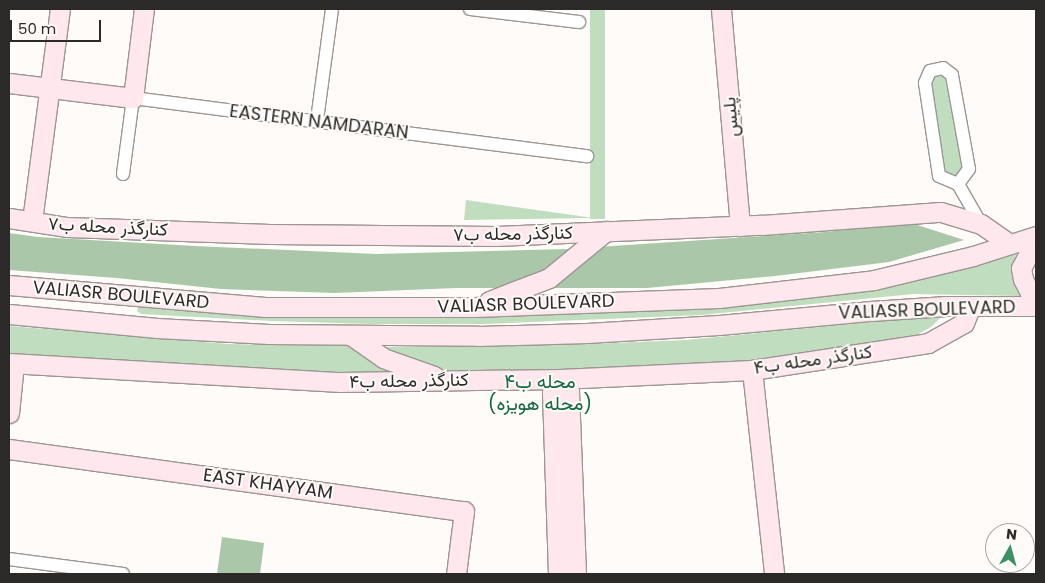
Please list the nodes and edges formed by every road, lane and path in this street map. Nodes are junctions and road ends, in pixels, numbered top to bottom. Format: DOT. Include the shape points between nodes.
graph roads {
  1 [pos="60,9"];
  2 [pos="144,9"];
  3 [pos="332,9"];
  4 [pos="470,9"];
  5 [pos="721,9"];
  6 [pos="579,22"];
  7 [pos="9,83"];
  8 [pos="51,89"];
  9 [pos="133,98"];
  10 [pos="317,120"];
  11 [pos="587,156"];
  12 [pos="123,174"];
  13 [pos="958,184"];
  14 [pos="964,198"];
  15 [pos="941,212"];
  16 [pos="9,218"];
  17 [pos="32,221"];
  18 [pos="981,224"];
  19 [pos="740,226"];
  20 [pos="606,231"];
  21 [pos="1036,236"];
  22 [pos="1010,244"];
  23 [pos="1036,245"];
  24 [pos="9,285"];
  25 [pos="126,295"];
  26 [pos="1036,298"];
  27 [pos="971,306"];
  28 [pos="1036,306"];
  29 [pos="474,307"];
  30 [pos="9,314"];
  31 [pos="124,326"];
  32 [pos="352,336"];
  33 [pos="11,363"];
  34 [pos="752,370"];
  35 [pos="560,379"];
  36 [pos="446,381"];
  37 [pos="9,413"];
  38 [pos="9,449"];
  39 [pos="9,559"];
  40 [pos="123,574"];
  41 [pos="456,574"];
  42 [pos="558,574"];
  43 [pos="576,574"];
  44 [pos="774,574"];
  1 -- 8 [label="street"];
  2 -- 9 [label="street"];
  3 -- 10 [label="street"];
  4 -- 6 [label="street"];
  5 -- 19 [label="street, پلیس"];
  7 -- 8 [label="street, EASTERN NAMDARAN"];
  8 -- 9 [label="street, EASTERN NAMDARAN"];
  8 -- 17 [label="street"];
  9 -- 10 [label="street, EASTERN NAMDARAN"];
  9 -- 12 [label="street"];
  10 -- 11 [label="street, EASTERN NAMDARAN"];
  13 -- 13 [label="street" via="968,169 952,75 943,68 930,71 925,83 939,176"];
  13 -- 14 [label="street"];
  14 -- 15 [label="street"];
  14 -- 18 [label="street"];
  15 -- 18 [label="street, کنارگذر محله ب۷"];
  15 -- 19 [label="street, کنارگذر محله ب۷"];
  16 -- 17 [label="street, کنارگذر محله ب۷"];
  17 -- 20 [label="street, کنارگذر محله ب۷" via="67,228 270,234 495,236"];
  18 -- 22 [label="street, کنارگذر محله ب۷"];
  19 -- 20 [label="street, کنارگذر محله ب۷"];
  20 -- 29 [label="street" via="549,278"];
  21 -- 22 [label="street, VALIASR BOULEVARD"];
  22 -- 29 [label="street, VALIASR BOULEVARD" via="874,280 845,284 719,298"];
  23 -- 26 [label="street" via="1021,268 1023,280 1030,294"];
  24 -- 25 [label="street, VALIASR BOULEVARD"];
  25 -- 29 [label="street, VALIASR BOULEVARD" via="265,307"];
  25 -- 31 [label="street"];
  27 -- 28 [label="street, VALIASR BOULEVARD"];
  27 -- 32 [label="street, VALIASR BOULEVARD" via="586,333"];
  27 -- 34 [label="street, کنارگذر محله ب۴" via="964,323 928,343"];
  30 -- 31 [label="street, VALIASR BOULEVARD"];
  31 -- 32 [label="street, VALIASR BOULEVARD"];
  32 -- 36 [label="street" via="383,358"];
  33 -- 36 [label="street, کنارگذر محله ب۴" via="340,382"];
  33 -- 37 [label="street"];
  34 -- 35 [label="street, کنارگذر محله ب۴"];
  34 -- 44 [label="street"];
  35 -- 36 [label="street, کنارگذر محله ب۴"];
  35 -- 42 [label="street" via="552,392"];
  35 -- 43 [label="street" via="569,391"];
  38 -- 41 [label="street, EAST KHAYYAM" via="464,511"];
  39 -- 40 [label="street"];
}
